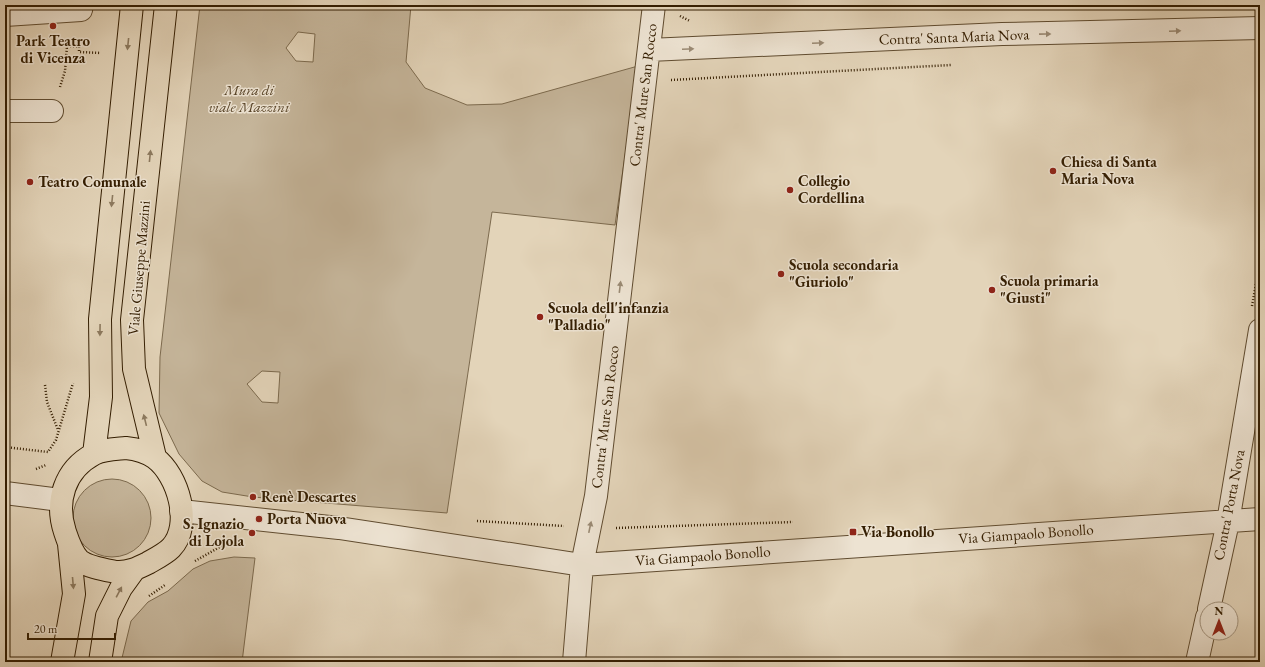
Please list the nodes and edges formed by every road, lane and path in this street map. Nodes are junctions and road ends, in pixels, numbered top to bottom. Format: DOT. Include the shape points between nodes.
graph roads {
  1 [pos="82,5"];
  2 [pos="132,5"];
  3 [pos="166,5"];
  4 [pos="654,5"];
  5 [pos="5,15"];
  6 [pos="1260,28"];
  7 [pos="649,50"];
  8 [pos="108,53"];
  9 [pos="957,64"];
  10 [pos="65,71"];
  11 [pos="644,82"];
  12 [pos="5,111"];
  13 [pos="52,111"];
  14 [pos="1260,261"];
  15 [pos="1251,308"];
  16 [pos="1260,330"];
  17 [pos="74,381"];
  18 [pos="45,385"];
  19 [pos="59,430"];
  20 [pos="5,447"];
  21 [pos="94,454"];
  22 [pos="155,458"];
  23 [pos="51,461"];
  24 [pos="33,471"];
  25 [pos="5,493"];
  26 [pos="60,500"];
  27 [pos="181,511"];
  28 [pos="1260,519"];
  29 [pos="474,520"];
  30 [pos="797,522"];
  31 [pos="1228,522"];
  32 [pos="567,526"];
  33 [pos="608,528"];
  34 [pos="231,540"];
  35 [pos="69,544"];
  36 [pos="192,563"];
  37 [pos="582,565"];
  38 [pos="134,570"];
  39 [pos="171,580"];
  40 [pos="144,599"];
  41 [pos="1211,601"];
  42 [pos="1202,641"];
  43 [pos="62,662"];
  44 [pos="100,662"];
  45 [pos="574,662"];
  46 [pos="1197,662"];
  1 -- 5 [label="street" via="81,10"];
  2 -- 21 [label="main road, one-way" via="100,318 101,397"];
  22 -- 3 [label="main road, Viale Giuseppe Mazzini, one-way" via="134,369 132,320"];
  4 -- 7 [label="street, Contra' Mure San Rocco"];
  7 -- 6 [label="street, Contra' Santa Maria Nova, one-way" via="1002,34"];
  7 -- 11 [label="street, Contra' Mure San Rocco"];
  8 -- 10 [label="path" via="79,52 79,47 67,46"];
  9 -- 11 [label="path"];
  37 -- 11 [label="street, Contra' Mure San Rocco, one-way" via="596,496"];
  12 -- 13 [label="street"];
  14 -- 15 [label="path"];
  16 -- 31 [label="street, Contra' Porta Nova"];
  17 -- 19 [label="path"];
  18 -- 19 [label="path" via="47,402"];
  19 -- 20 [label="path" via="48,452"];
  21 -- 22 [label="main road" via="126,448 138,450"];
  21 -- 26 [label="main road" via="76,469 65,483"];
  22 -- 27 [label="main road" via="169,474 181,502"];
  23 -- 24 [label="path"];
  25 -- 26 [label="street"];
  26 -- 35 [label="main road" via="63,526"];
  27 -- 37 [label="street, Via Giampaolo Bonollo" via="339,528"];
  27 -- 38 [label="main road" via="180,531 171,548"];
  28 -- 31 [label="street, Via Giampaolo Bonollo"];
  29 -- 32 [label="path"];
  30 -- 33 [label="path"];
  31 -- 37 [label="street, Via Giampaolo Bonollo"];
  31 -- 41 [label="street, Contra' Porta Nova"];
  34 -- 36 [label="path"];
  35 -- 38 [label="main road" via="79,560 89,565 118,572"];
  35 -- 43 [label="main road, one-way" via="74,594"];
  37 -- 45 [label="street, Contra' Mure San Rocco"];
  44 -- 38 [label="main road, one-way" via="107,616 121,588"];
  39 -- 40 [label="path"];
  42 -- 46 [label="street"];
}
